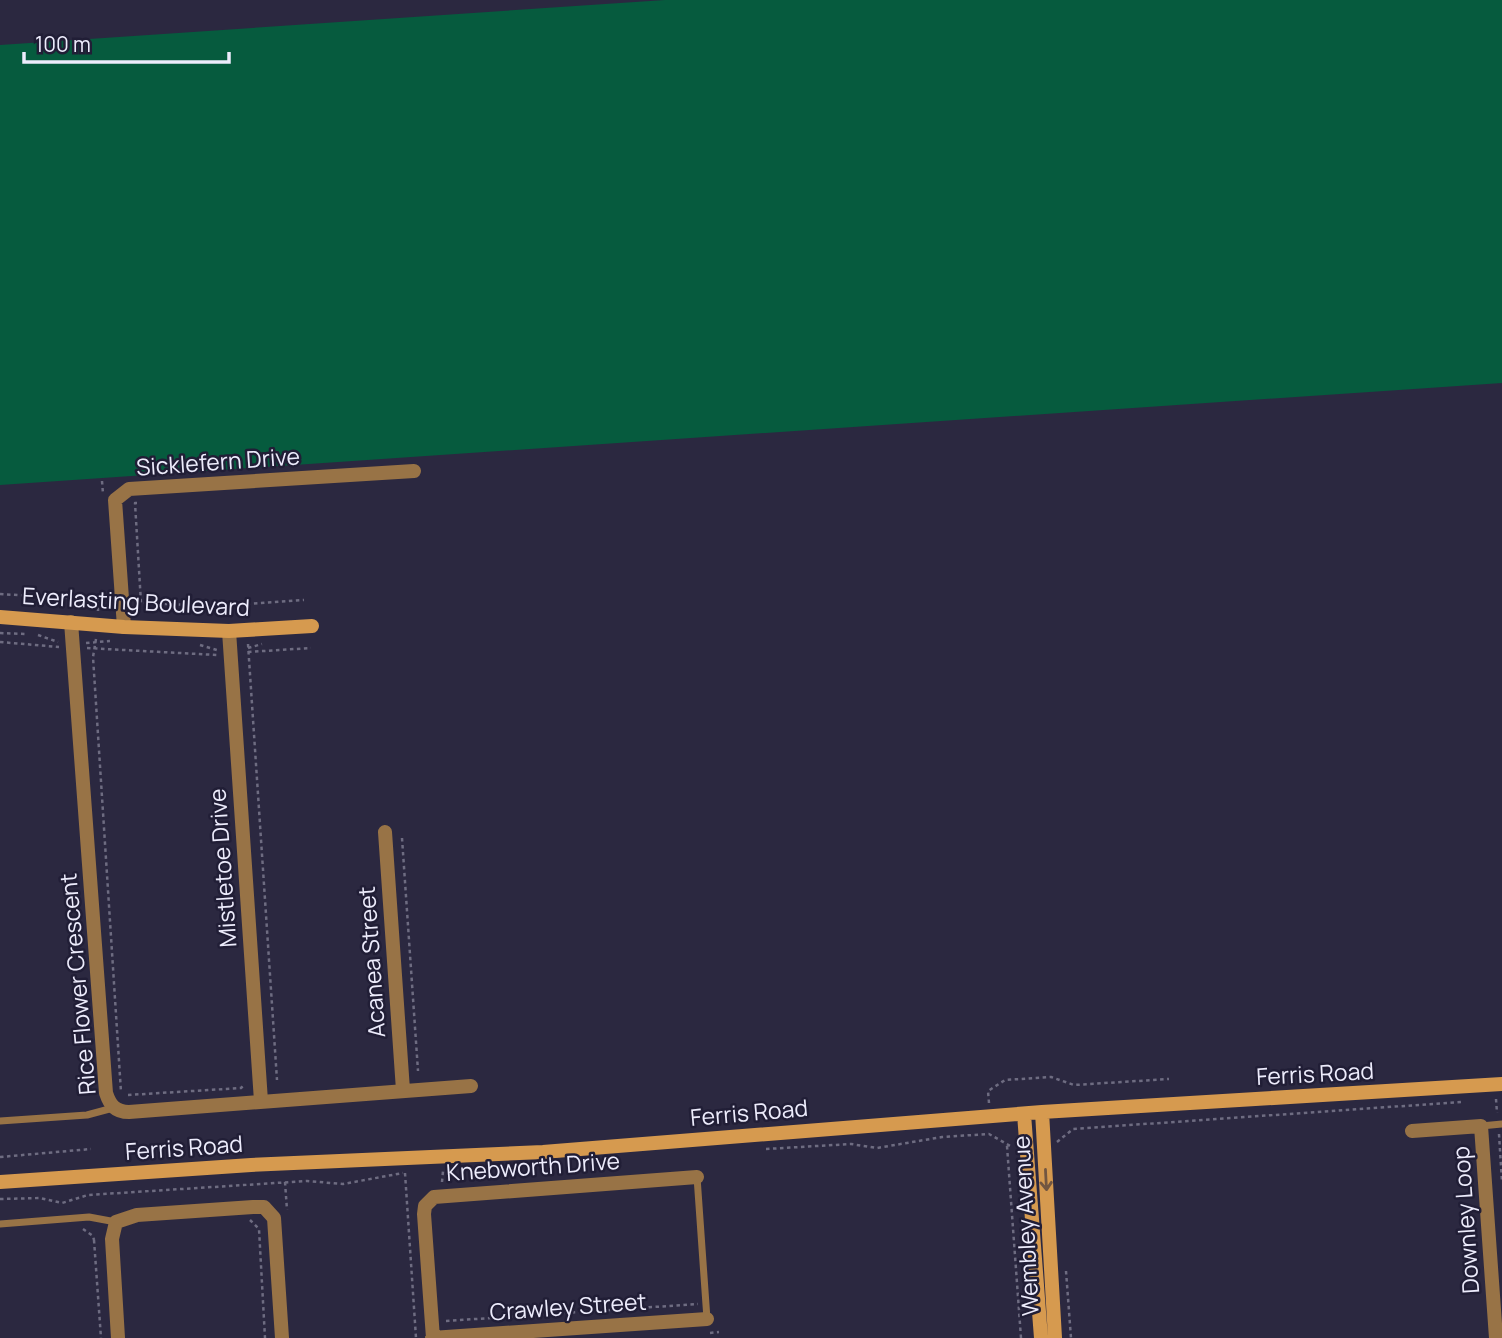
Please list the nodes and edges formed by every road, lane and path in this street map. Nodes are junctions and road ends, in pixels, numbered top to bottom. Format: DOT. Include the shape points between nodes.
graph roads {
  1 [pos="414,471"];
  2 [pos="147,502"];
  3 [pos="0,594"];
  4 [pos="98,600"];
  5 [pos="304,600"];
  6 [pos="112,601"];
  7 [pos="245,604"];
  8 [pos="0,617"];
  9 [pos="71,622"];
  10 [pos="97,625"];
  11 [pos="312,626"];
  12 [pos="124,627"];
  13 [pos="247,630"];
  14 [pos="229,631"];
  15 [pos="0,642"];
  16 [pos="63,647"];
  17 [pos="311,648"];
  18 [pos="248,652"];
  19 [pos="385,832"];
  20 [pos="402,838"];
  21 [pos="418,1071"];
  22 [pos="1169,1079"];
  23 [pos="277,1080"];
  24 [pos="1502,1084"];
  25 [pos="471,1086"];
  26 [pos="403,1090"];
  27 [pos="121,1092"];
  28 [pos="106,1093"];
  29 [pos="1496,1099"];
  30 [pos="1502,1099"];
  31 [pos="261,1101"];
  32 [pos="1469,1101"];
  33 [pos="114,1108"];
  34 [pos="129,1112"];
  35 [pos="1042,1112"];
  36 [pos="1024,1114"];
  37 [pos="989,1116"];
  38 [pos="0,1121"];
  39 [pos="1502,1124"];
  40 [pos="1481,1126"];
  41 [pos="1412,1131"];
  42 [pos="989,1134"];
  43 [pos="1499,1134"];
  44 [pos="1044,1143"];
  45 [pos="1026,1145"];
  46 [pos="1007,1146"];
  47 [pos="91,1149"];
  48 [pos="756,1150"];
  49 [pos="0,1157"];
  50 [pos="418,1172"];
  51 [pos="430,1172"];
  52 [pos="405,1173"];
  53 [pos="697,1177"];
  54 [pos="0,1182"];
  55 [pos="1502,1182"];
  56 [pos="248,1185"];
  57 [pos="444,1195"];
  58 [pos="0,1199"];
  59 [pos="249,1207"];
  60 [pos="116,1222"];
  61 [pos="0,1224"];
  62 [pos="94,1240"];
  63 [pos="706,1311"];
  64 [pos="444,1313"];
  65 [pos="445,1321"];
  66 [pos="101,1338"];
  67 [pos="118,1338"];
  68 [pos="265,1338"];
  69 [pos="282,1338"];
  70 [pos="416,1338"];
  71 [pos="437,1338"];
  72 [pos="1021,1338"];
  73 [pos="1041,1338"];
  74 [pos="1055,1338"];
  75 [pos="1496,1338"];
  1 -- 12 [label="street, Sicklefern Drive" via="129,489 115,500"];
  2 -- 7 [label="path" via="135,503 141,603"];
  3 -- 4 [label="path"];
  4 -- 6 [label="path"];
  4 -- 10 [label="path"];
  5 -- 7 [label="path"];
  7 -- 13 [label="path"];
  8 -- 9 [label="street, Everlasting Boulevard"];
  9 -- 10 [label="street, Everlasting Boulevard"];
  9 -- 28 [label="street, Rice Flower Crescent"];
  10 -- 12 [label="street, Everlasting Boulevard"];
  10 -- 27 [label="path" via="93,657"];
  11 -- 13 [label="street, Everlasting Boulevard"];
  12 -- 14 [label="street, Everlasting Boulevard"];
  13 -- 14 [label="street, Everlasting Boulevard"];
  13 -- 18 [label="path"];
  14 -- 31 [label="street, Mistletoe Drive"];
  15 -- 16 [label="path"];
  17 -- 18 [label="path"];
  18 -- 23 [label="path"];
  19 -- 26 [label="street, Acanea Street"];
  20 -- 21 [label="path"];
  22 -- 37 [label="path" via="1074,1086 1051,1077 1004,1080 988,1091"];
  24 -- 35 [label="street, Ferris Road"];
  25 -- 26 [label="street, Rice Flower Crescent"];
  26 -- 31 [label="street, Rice Flower Crescent"];
  27 -- 28 [label="path"];
  27 -- 34 [label="path" via="128,1095"];
  28 -- 33 [label="street, Rice Flower Crescent"];
  29 -- 30 [label="path"];
  31 -- 34 [label="street, Rice Flower Crescent"];
  32 -- 44 [label="path" via="1073,1129 1060,1142"];
  33 -- 34 [label="street, Rice Flower Crescent"];
  33 -- 38 [label="lane" via="87,1115"];
  35 -- 36 [label="street, Ferris Road"];
  35 -- 44 [label="street, Wembley Avenue"];
  36 -- 37 [label="street, Ferris Road"];
  36 -- 45 [label="street, Wembley Avenue"];
  37 -- 42 [label="path"];
  37 -- 54 [label="street, Ferris Road" via="531,1153"];
  39 -- 40 [label="lane"];
  40 -- 41 [label="street, Downley Loop"];
  40 -- 75 [label="street, Downley Loop"];
  42 -- 46 [label="path"];
  42 -- 48 [label="path" via="877,1148 851,1144"];
  43 -- 55 [label="path"];
  44 -- 74 [label="street, Wembley Avenue, one-way"];
  45 -- 46 [label="path"];
  45 -- 73 [label="street, Wembley Avenue"];
  46 -- 72 [label="path"];
  47 -- 49 [label="path"];
  50 -- 52 [label="path"];
  51 -- 57 [label="path" via="443,1171"];
  52 -- 56 [label="path" via="343,1184"];
  52 -- 70 [label="path"];
  53 -- 57 [label="street, Knebworth Drive"];
  53 -- 63 [label="lane"];
  56 -- 58 [label="path" via="88,1195 62,1203 40,1198"];
  56 -- 59 [label="path"];
  57 -- 71 [label="street, Knebworth Drive" via="429,1201 424,1214"];
  59 -- 60 [label="street" via="137,1215"];
  59 -- 68 [label="path" via="250,1222 259,1229"];
  59 -- 69 [label="street" via="264,1207 274,1218"];
  60 -- 61 [label="lane" via="89,1217"];
  60 -- 67 [label="street" via="112,1239"];
  62 -- 66 [label="path"];
  63 -- 65 [label="path"];
  63 -- 71 [label="street, Crawley Street"];
  64 -- 65 [label="path"];
  65 -- 71 [label="path"];
}
